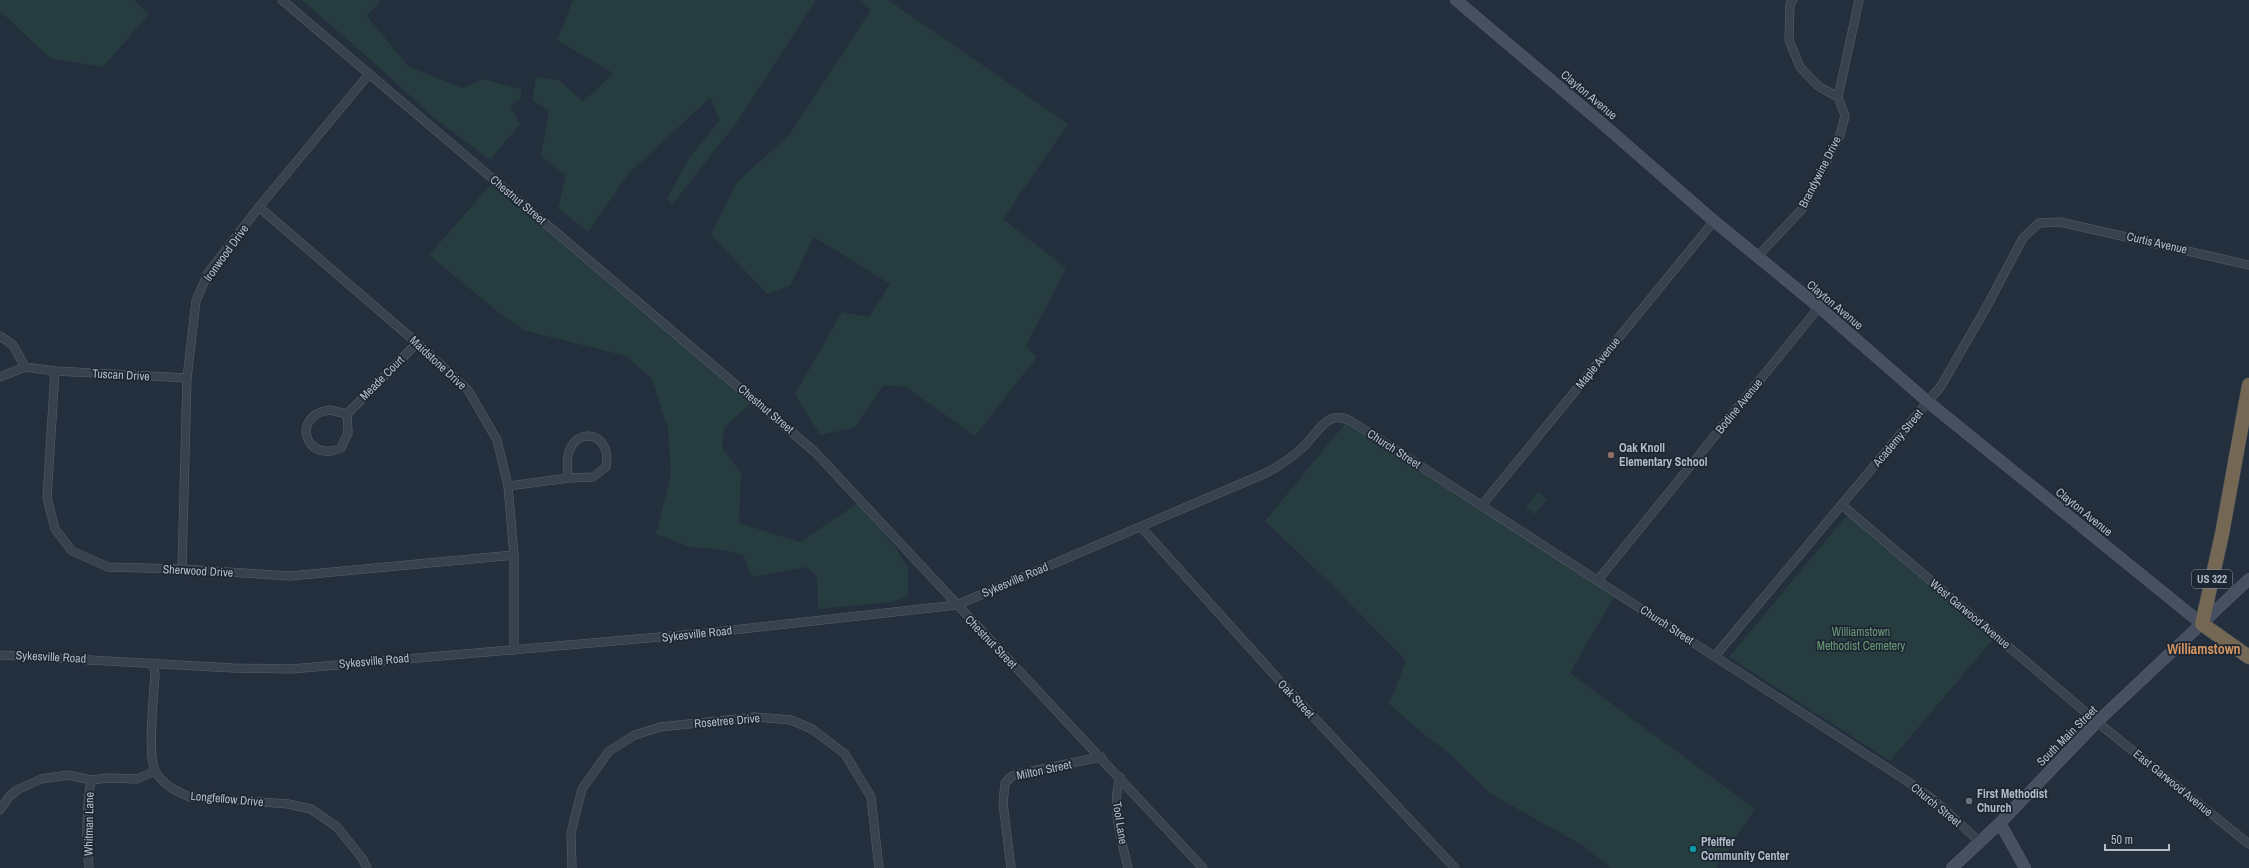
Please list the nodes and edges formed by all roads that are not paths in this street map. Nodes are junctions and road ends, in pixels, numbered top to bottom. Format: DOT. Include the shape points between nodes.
graph roads {
  1 [pos="282,0"];
  2 [pos="1456,0"];
  3 [pos="1793,0"];
  4 [pos="1859,0"];
  5 [pos="370,74"];
  6 [pos="1838,97"];
  7 [pos="259,207"];
  8 [pos="1714,221"];
  9 [pos="2065,223"];
  10 [pos="1757,257"];
  11 [pos="2249,266"];
  12 [pos="1819,307"];
  13 [pos="0,336"];
  14 [pos="417,343"];
  15 [pos="26,367"];
  16 [pos="55,371"];
  17 [pos="0,377"];
  18 [pos="187,378"];
  19 [pos="2249,385"];
  20 [pos="1928,402"];
  21 [pos="347,414"];
  22 [pos="1347,418"];
  23 [pos="569,478"];
  24 [pos="508,486"];
  25 [pos="1482,505"];
  26 [pos="1842,505"];
  27 [pos="1141,527"];
  28 [pos="514,555"];
  29 [pos="182,569"];
  30 [pos="2249,579"];
  31 [pos="1598,580"];
  32 [pos="957,605"];
  33 [pos="2202,624"];
  34 [pos="514,650"];
  35 [pos="0,655"];
  36 [pos="1715,656"];
  37 [pos="2249,657"];
  38 [pos="152,663"];
  39 [pos="2097,722"];
  40 [pos="1101,757"];
  41 [pos="155,771"];
  42 [pos="1120,777"];
  43 [pos="91,780"];
  44 [pos="0,810"];
  45 [pos="2000,823"];
  46 [pos="1979,842"];
  47 [pos="2249,844"];
  48 [pos="89,868"];
  49 [pos="367,868"];
  50 [pos="572,868"];
  51 [pos="879,868"];
  52 [pos="1011,868"];
  53 [pos="1128,868"];
  54 [pos="1203,868"];
  55 [pos="1455,868"];
  56 [pos="1952,868"];
  57 [pos="2025,868"];
  1 -- 5 [label="street, Chestnut Street"];
  2 -- 8 [label="main road, Clayton Avenue"];
  3 -- 6 [label="street" via="1790,4 1789,40 1800,67 1818,86"];
  4 -- 6 [label="street"];
  5 -- 7 [label="street, Ironwood Drive"];
  5 -- 32 [label="street, Chestnut Street" via="799,438 866,505"];
  6 -- 10 [label="street, Brandywine Drive" via="1845,116 1840,136 1803,208"];
  7 -- 14 [label="street, Maidstone Drive"];
  7 -- 18 [label="street, Ironwood Drive" via="208,273 196,301"];
  8 -- 10 [label="main road, Clayton Avenue"];
  8 -- 25 [label="street, Maple Avenue"];
  9 -- 11 [label="street, Curtis Avenue"];
  9 -- 20 [label="street, Academy Street" via="2039,223 2023,238 1955,364"];
  10 -- 12 [label="main road, Clayton Avenue"];
  12 -- 20 [label="main road, Clayton Avenue"];
  12 -- 31 [label="street, Bodine Avenue"];
  13 -- 15 [label="street" via="13,345"];
  14 -- 21 [label="street, Meade Court"];
  14 -- 24 [label="street, Maidstone Drive" via="468,390 497,440"];
  15 -- 16 [label="street, Tuscan Drive"];
  15 -- 17 [label="street"];
  16 -- 18 [label="street, Tuscan Drive"];
  16 -- 29 [label="street, Sherwood Drive" via="47,498 55,529 72,551 108,568"];
  18 -- 29 [label="street, Ironwood Drive"];
  19 -- 33 [label="highway, US 322" via="2222,534"];
  20 -- 26 [label="street, Academy Street"];
  20 -- 33 [label="main road, Clayton Avenue"];
  21 -- 21 [label="street" via="330,410 313,415 308,422 307,440 322,452 332,452 341,448 348,433"];
  22 -- 25 [label="street, Church Street"];
  22 -- 27 [label="street, Sykesville Road" via="1336,417 1326,422 1292,457 1266,473"];
  23 -- 23 [label="street" via="593,477 606,467 607,451 603,443 595,438 584,437 572,443 567,460"];
  23 -- 24 [label="street"];
  24 -- 28 [label="street, Maidstone Drive"];
  25 -- 31 [label="street, Church Street"];
  26 -- 36 [label="street, Academy Street"];
  26 -- 39 [label="street, West Garwood Avenue"];
  27 -- 32 [label="street, Sykesville Road"];
  27 -- 55 [label="street, Oak Street" via="1278,680"];
  28 -- 29 [label="street, Sherwood Drive" via="290,576"];
  28 -- 34 [label="street, Maidstone Drive"];
  30 -- 33 [label="main road, South Main Street"];
  31 -- 36 [label="street, Church Street"];
  32 -- 34 [label="street, Sykesville Road" via="706,633"];
  32 -- 40 [label="street, Chestnut Street"];
  33 -- 37 [label="highway"];
  33 -- 39 [label="main road, South Main Street"];
  34 -- 38 [label="street, Sykesville Road" via="291,669"];
  35 -- 38 [label="street, Sykesville Road"];
  36 -- 46 [label="street, Church Street" via="1922,791"];
  38 -- 41 [label="street" via="155,673 151,760"];
  39 -- 45 [label="main road, South Main Street"];
  39 -- 47 [label="street, East Garwood Avenue"];
  40 -- 42 [label="street, Chestnut Street"];
  40 -- 52 [label="street, Milton Street" via="1022,773 1012,776 1005,782 1003,803"];
  41 -- 43 [label="street" via="137,779"];
  41 -- 49 [label="street, Longfellow Drive" via="161,780 178,793 190,797 288,804 311,809 337,828"];
  42 -- 53 [label="street, Tool Lane" via="1116,790 1116,804 1118,826"];
  42 -- 54 [label="street, Chestnut Street"];
  43 -- 44 [label="street" via="68,775 41,779 17,790"];
  43 -- 48 [label="street, Whitman Lane" via="88,797"];
  45 -- 46 [label="main road, South Main Street"];
  45 -- 57 [label="main road"];
  46 -- 56 [label="main road, South Main Street"];
  50 -- 51 [label="street, Rosetree Drive" via="571,833 582,789 609,751 636,735 660,727 755,717 791,720 812,729 845,754 871,797"];
}
